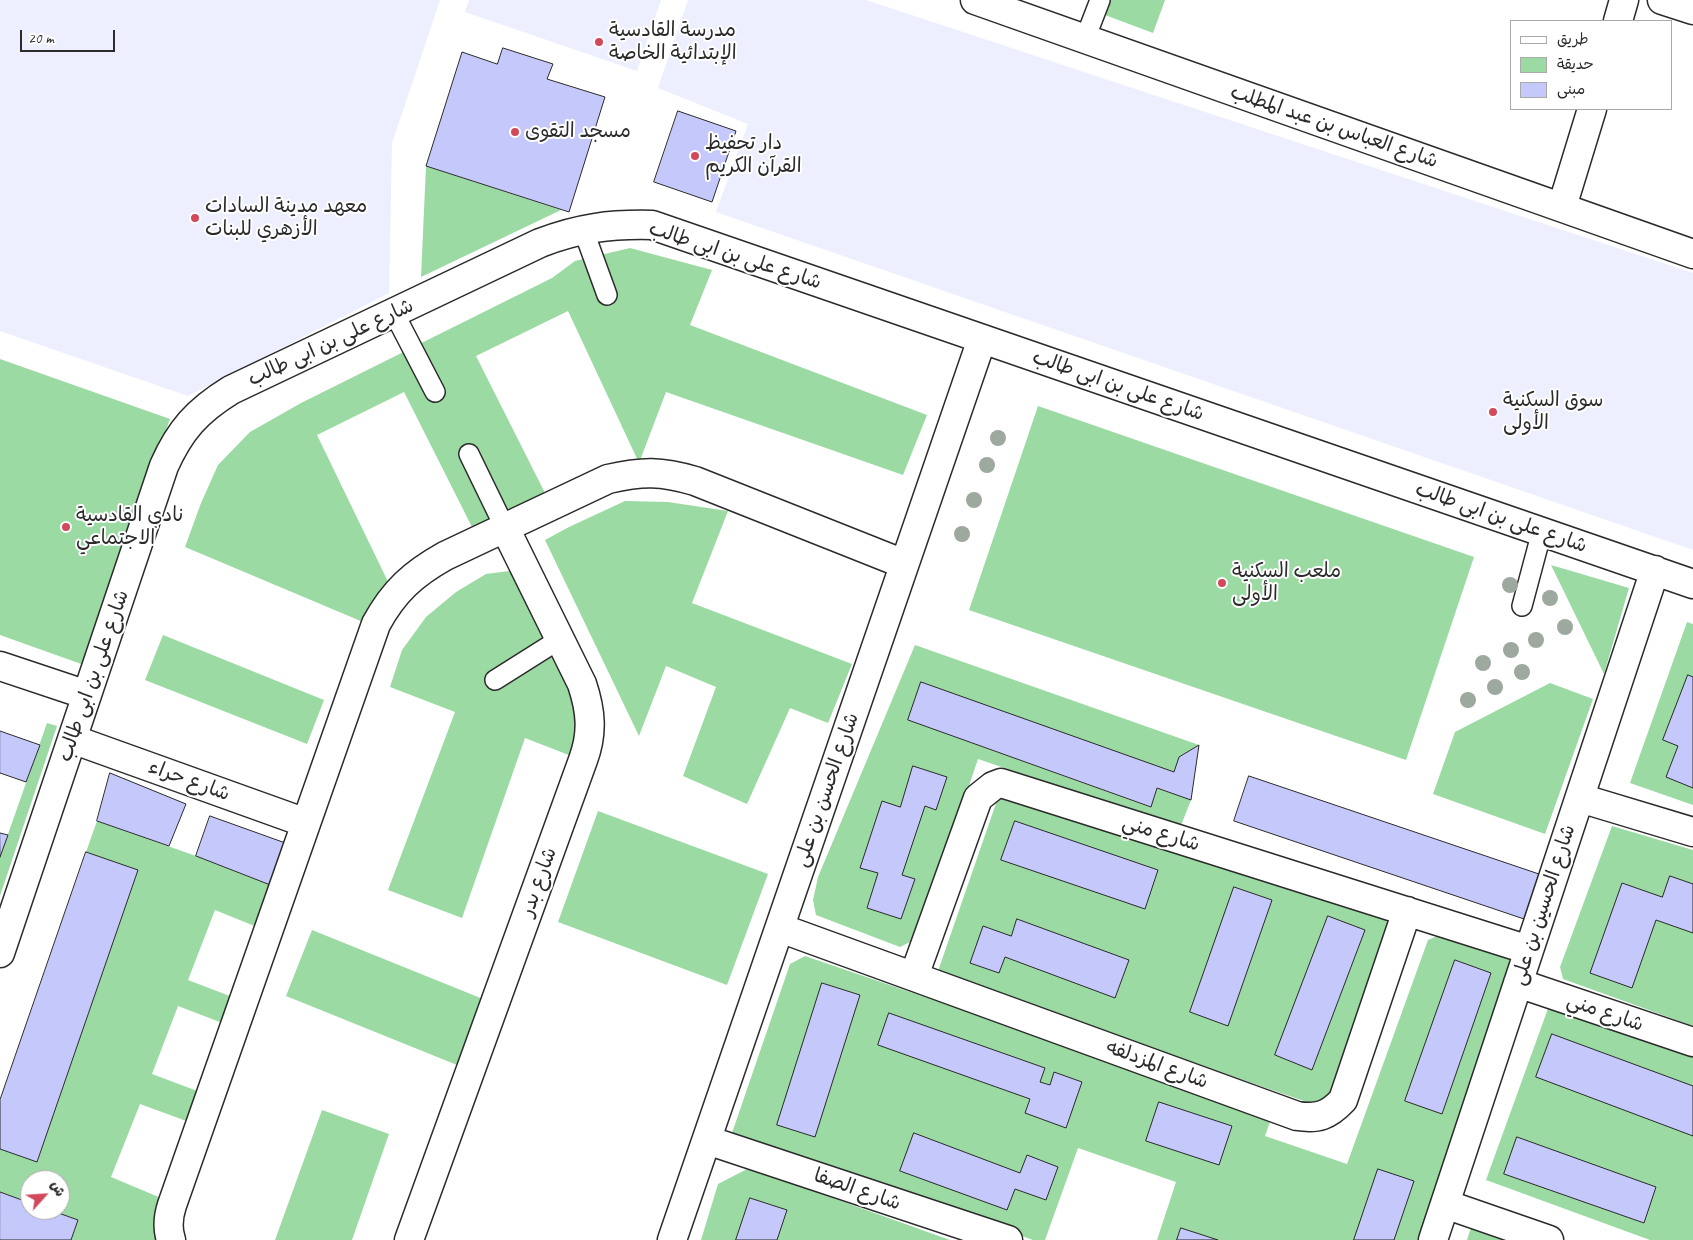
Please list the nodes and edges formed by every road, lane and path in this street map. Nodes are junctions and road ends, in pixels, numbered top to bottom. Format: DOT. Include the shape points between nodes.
graph roads {
  1 [pos="974,0"];
  2 [pos="1100,0"];
  3 [pos="1624,0"];
  4 [pos="1662,0"];
  5 [pos="1693,10"];
  6 [pos="1618,20"];
  7 [pos="1085,39"];
  8 [pos="1592,110"];
  9 [pos="1562,207"];
  10 [pos="583,229"];
  11 [pos="1693,254"];
  12 [pos="607,295"];
  13 [pos="394,313"];
  14 [pos="982,339"];
  15 [pos="434,392"];
  16 [pos="469,454"];
  17 [pos="505,528"];
  18 [pos="1542,532"];
  19 [pos="904,564"];
  20 [pos="1655,570"];
  21 [pos="1693,584"];
  22 [pos="1522,606"];
  23 [pos="560,640"];
  24 [pos="0,666"];
  25 [pos="495,680"];
  26 [pos="87,695"];
  27 [pos="72,739"];
  28 [pos="1580,798"];
  29 [pos="306,823"];
  30 [pos="1693,832"];
  31 [pos="1407,911"];
  32 [pos="780,928"];
  33 [pos="1529,950"];
  34 [pos="0,953"];
  35 [pos="914,976"];
  36 [pos="1518,982"];
  37 [pos="1693,1042"];
  38 [pos="707,1140"];
  39 [pos="1446,1204"];
  40 [pos="171,1240"];
  41 [pos="409,1240"];
  42 [pos="672,1240"];
  43 [pos="1008,1240"];
  44 [pos="1433,1240"];
  45 [pos="1550,1240"];
  1 -- 7 [label="street, شارع العباس بن عبد المطلب"];
  2 -- 7 [label="lane"];
  3 -- 6 [label="street"];
  4 -- 5 [label="street"];
  7 -- 9 [label="street, شارع العباس بن عبد المطلب"];
  8 -- 9 [label="street"];
  9 -- 11 [label="street, شارع العباس بن عبد المطلب"];
  10 -- 12 [label="lane"];
  10 -- 13 [label="street, شارع على بن ابى طالب" via="540,243"];
  10 -- 14 [label="street, شارع على بن ابى طالب" via="606,225 652,225"];
  13 -- 15 [label="lane"];
  13 -- 26 [label="street, شارع على بن ابى طالب" via="231,390 197,414 184,430 164,466"];
  14 -- 18 [label="street, شارع على بن ابى طالب"];
  14 -- 19 [label="street, شارع الحسن بن على"];
  16 -- 17 [label="lane"];
  17 -- 19 [label="street" via="608,480 651,472 695,481"];
  17 -- 23 [label="street, شارع بدر"];
  17 -- 29 [label="street" via="426,567 402,586 385,608 376,624"];
  18 -- 20 [label="street, شارع على بن ابى طالب"];
  18 -- 22 [label="lane"];
  19 -- 32 [label="street, شارع الحسن بن على"];
  20 -- 21 [label="street, شارع على بن ابى طالب"];
  20 -- 28 [label="street, شارع الحسين بن على"];
  23 -- 25 [label="lane"];
  23 -- 41 [label="street, شارع بدر" via="587,699 588,746"];
  24 -- 26 [label="street"];
  26 -- 27 [label="street, شارع على بن ابى طالب"];
  27 -- 29 [label="street, شارع حراء"];
  27 -- 34 [label="street, شارع على بن ابى طالب"];
  28 -- 30 [label="street"];
  28 -- 33 [label="street, شارع الحسين بن على"];
  29 -- 40 [label="street" via="172,1205 168,1219"];
  31 -- 33 [label="street, شارع مني"];
  31 -- 35 [label="street, شارع مني" via="1001,784 978,798"];
  31 -- 35 [label="street, شارع المزدلفه" via="1343,1100 1335,1109 1310,1118 1297,1116"];
  32 -- 35 [label="street, شارع المزدلفه"];
  32 -- 38 [label="street, شارع الحسن بن على"];
  33 -- 36 [label="street, شارع الحسين بن على"];
  36 -- 37 [label="street, شارع مني"];
  36 -- 39 [label="street, شارع الحسين بن على"];
  38 -- 42 [label="street, شارع الحسن بن على"];
  38 -- 43 [label="street, شارع الصفا"];
  39 -- 44 [label="street, شارع الحسين بن على"];
  39 -- 45 [label="street"];
}
